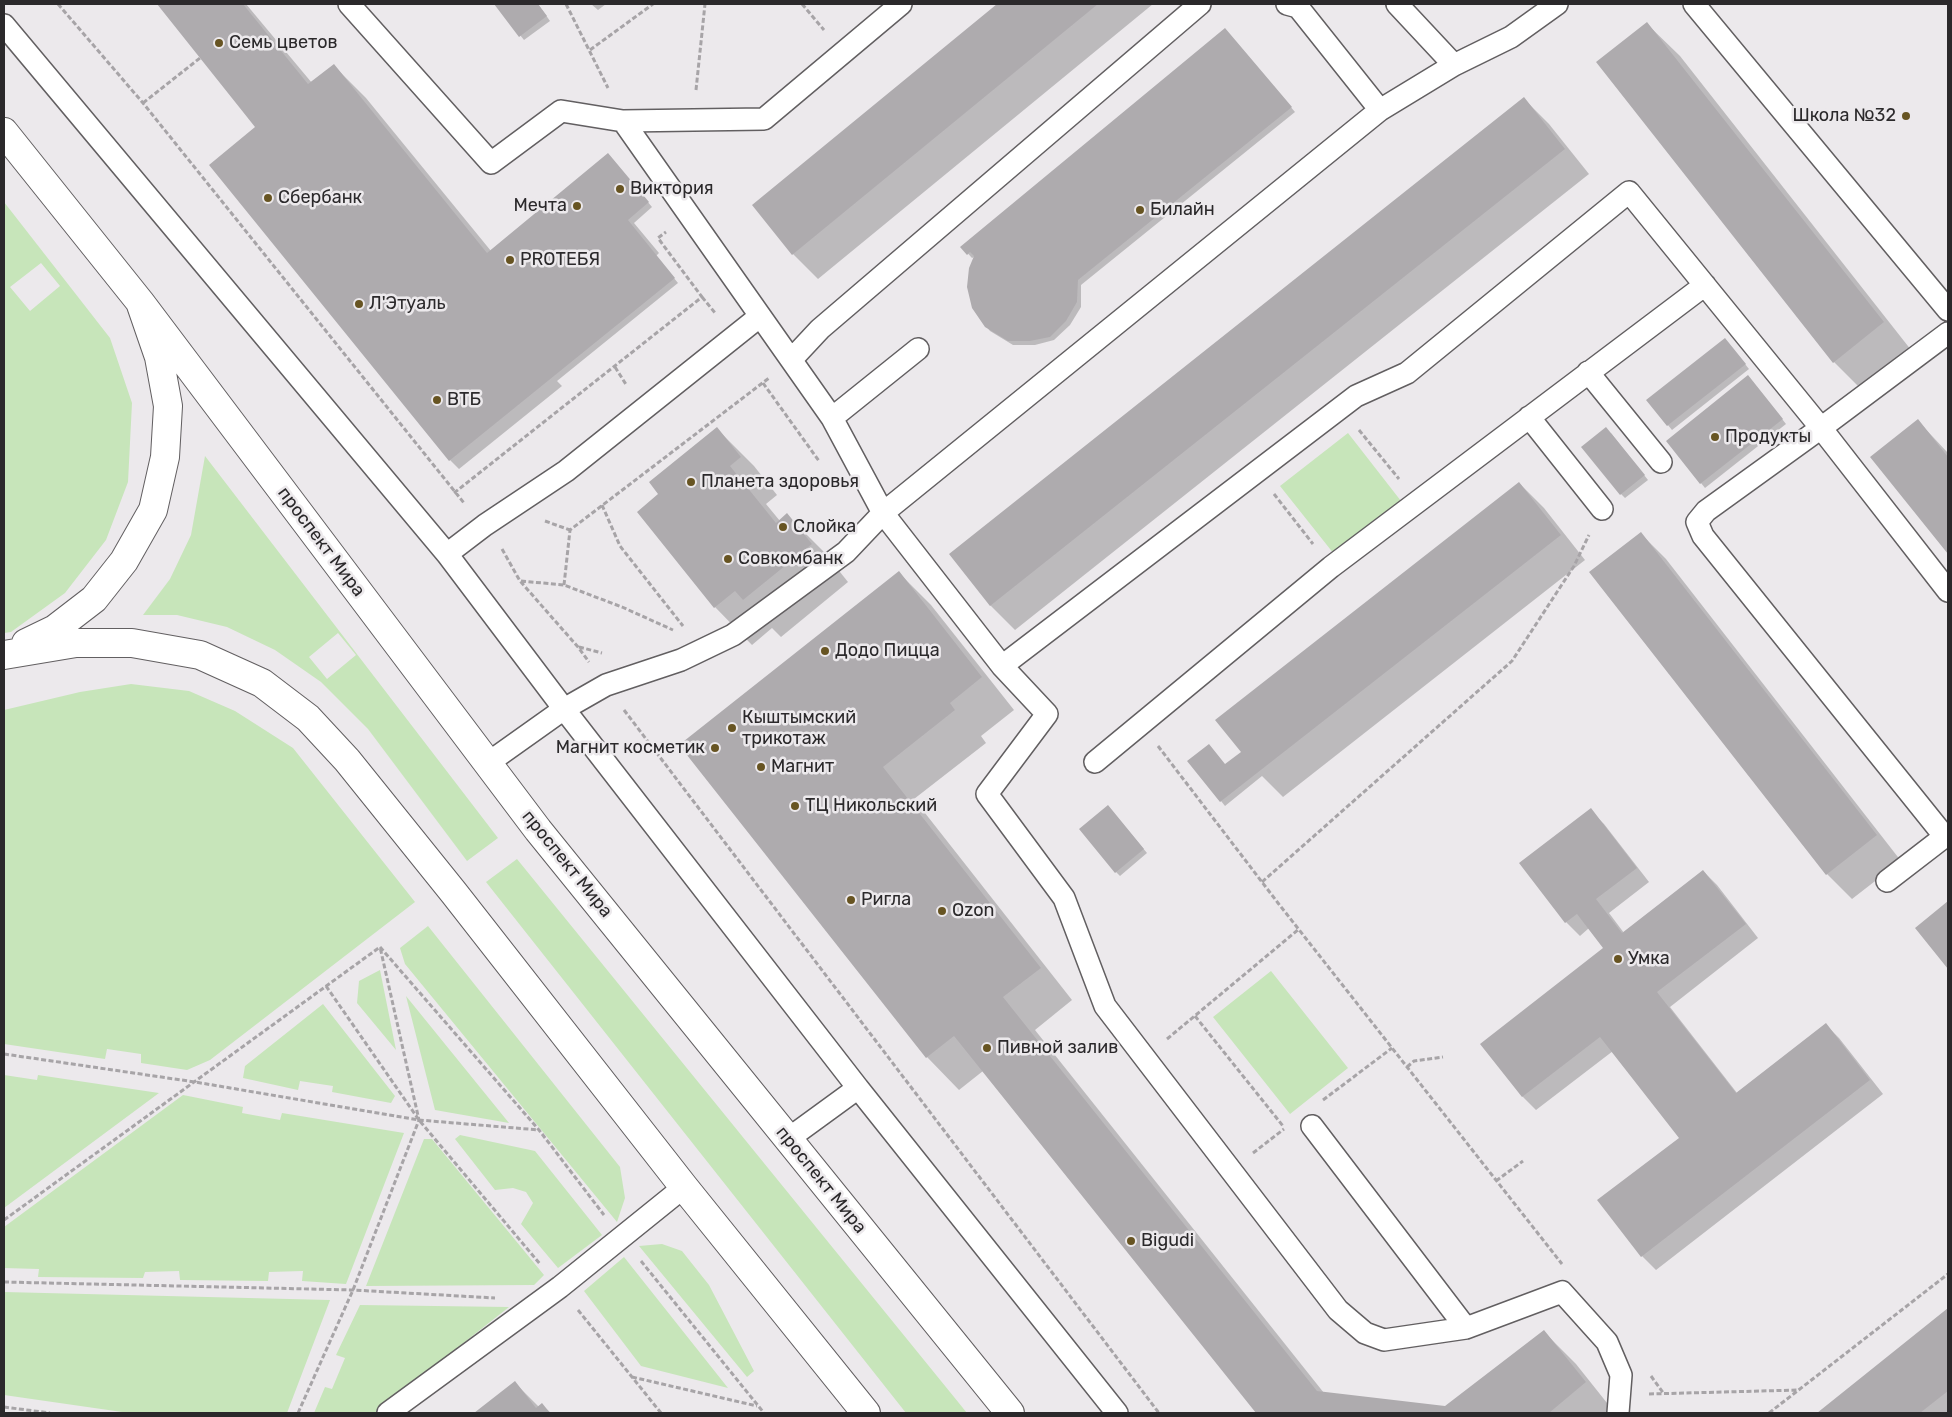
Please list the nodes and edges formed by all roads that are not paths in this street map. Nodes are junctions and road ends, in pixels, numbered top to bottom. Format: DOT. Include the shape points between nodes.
graph roads {
  1 [pos="901,4"];
  2 [pos="1200,4"];
  3 [pos="1287,4"];
  4 [pos="1396,4"];
  5 [pos="1557,4"];
  6 [pos="1694,4"];
  7 [pos="359,7"];
  8 [pos="4,25"];
  9 [pos="1454,65"];
  10 [pos="1380,110"];
  11 [pos="623,121"];
  12 [pos="4,132"];
  13 [pos="1705,284"];
  14 [pos="140,302"];
  15 [pos="1948,310"];
  16 [pos="759,316"];
  17 [pos="1948,333"];
  18 [pos="918,349"];
  19 [pos="792,359"];
  20 [pos="1588,372"];
  21 [pos="1529,417"];
  22 [pos="832,418"];
  23 [pos="1822,428"];
  24 [pos="1661,462"];
  25 [pos="1602,509"];
  26 [pos="883,513"];
  27 [pos="447,554"];
  28 [pos="1948,591"];
  29 [pos="4,654"];
  30 [pos="1002,666"];
  31 [pos="564,709"];
  32 [pos="1094,762"];
  33 [pos="488,763"];
  34 [pos="1946,835"];
  35 [pos="1887,881"];
  36 [pos="858,1088"];
  37 [pos="1312,1126"];
  38 [pos="788,1139"];
  39 [pos="684,1187"];
  40 [pos="1466,1328"];
  41 [pos="1619,1404"];
  42 [pos="388,1413"];
  43 [pos="866,1413"];
  44 [pos="1010,1413"];
  45 [pos="1116,1413"];
  1 -- 11 [label="lane" via="764,119"];
  2 -- 19 [label="lane" via="820,329"];
  3 -- 10 [label="lane" via="1298,8"];
  4 -- 9 [label="lane"];
  5 -- 9 [label="lane" via="1510,36"];
  6 -- 15 [label="lane"];
  7 -- 11 [label="lane" via="491,163 561,111"];
  8 -- 27 [label="lane"];
  9 -- 10 [label="lane"];
  10 -- 26 [label="lane"];
  11 -- 16 [label="lane"];
  12 -- 14 [label="main road, проспект Мира"];
  13 -- 20 [label="lane"];
  13 -- 23 [label="lane"];
  13 -- 30 [label="lane" via="1629,192 1407,373 1356,396"];
  14 -- 29 [label="main road" via="159,357 168,406 165,457 152,510 124,561 94,598 56,629"];
  14 -- 33 [label="main road, проспект Мира"];
  16 -- 19 [label="lane"];
  16 -- 27 [label="lane" via="566,471"];
  17 -- 23 [label="lane"];
  18 -- 22 [label="lane"];
  19 -- 22 [label="lane"];
  20 -- 21 [label="lane"];
  20 -- 24 [label="lane"];
  21 -- 25 [label="lane"];
  21 -- 32 [label="lane" via="1331,567"];
  22 -- 26 [label="lane"];
  23 -- 28 [label="lane"];
  23 -- 34 [label="lane" via="1706,511 1697,522 1704,536"];
  26 -- 30 [label="lane"];
  26 -- 31 [label="lane" via="846,552 733,635 681,660 606,685"];
  27 -- 31 [label="lane"];
  29 -- 39 [label="main road" via="76,643 132,642 200,655 262,683 308,718 347,760 454,892"];
  30 -- 40 [label="lane" via="1047,714 987,794 1064,898 1105,1006 1338,1310 1365,1333 1384,1340"];
  31 -- 33 [label="lane"];
  31 -- 36 [label="lane"];
  33 -- 38 [label="main road, проспект Мира" via="538,830"];
  34 -- 35 [label="lane"];
  36 -- 38 [label="lane"];
  36 -- 45 [label="lane"];
  37 -- 40 [label="lane"];
  38 -- 44 [label="main road, проспект Мира"];
  39 -- 42 [label="lane" via="560,1287"];
  39 -- 43 [label="main road"];
  40 -- 41 [label="lane" via="1562,1292 1607,1342 1621,1375"];
}
